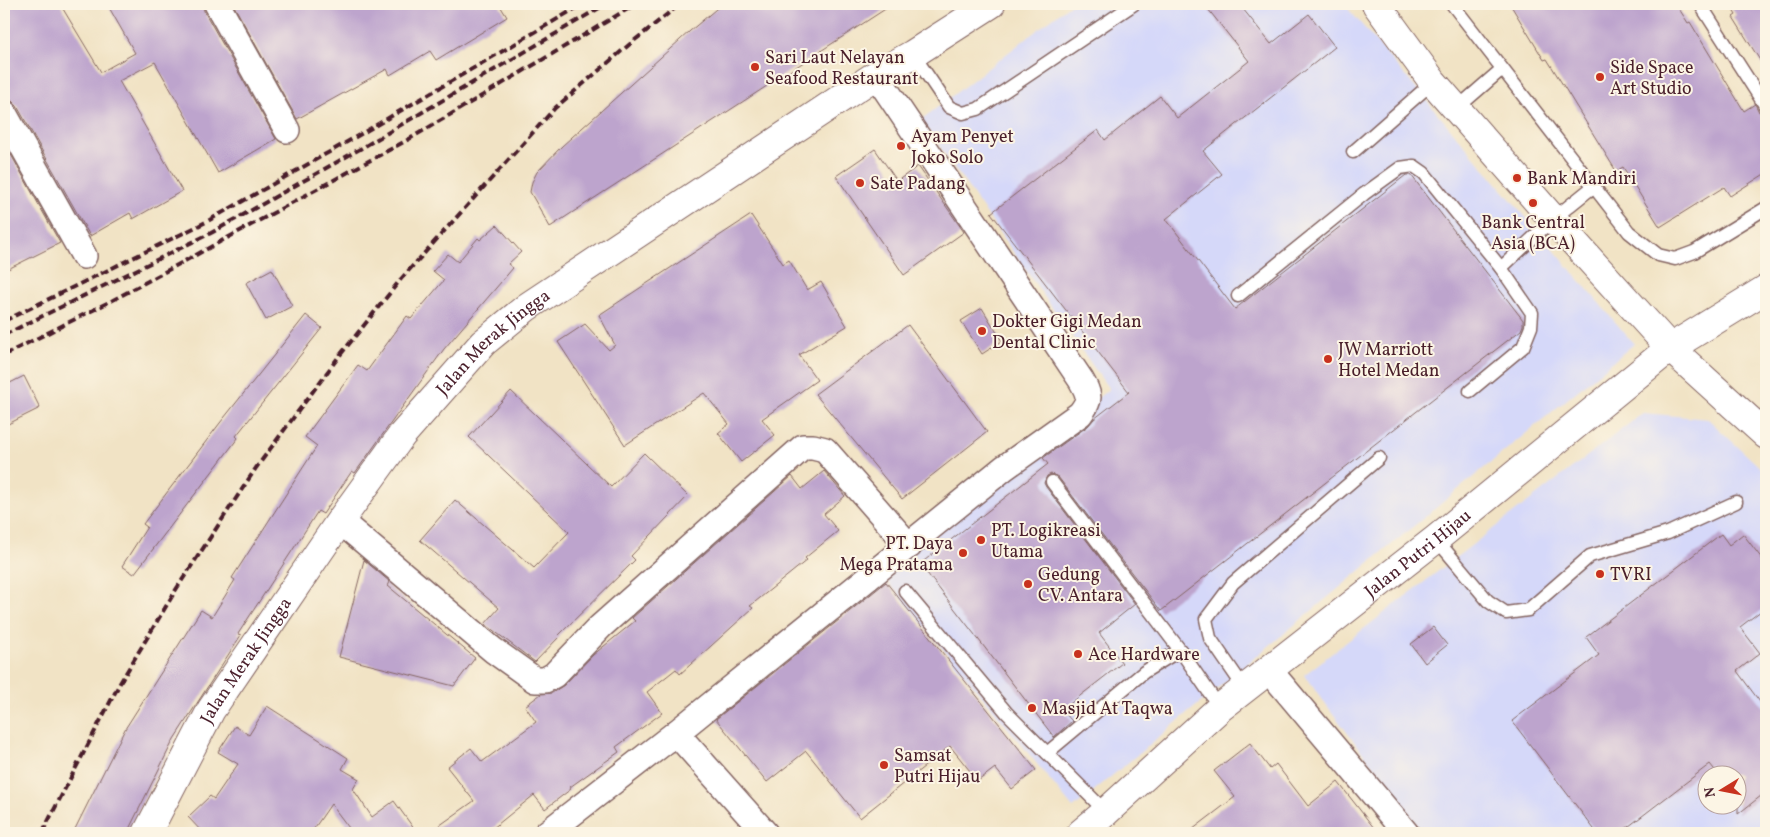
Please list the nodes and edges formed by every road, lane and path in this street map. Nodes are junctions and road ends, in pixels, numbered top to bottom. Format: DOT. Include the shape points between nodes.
graph roads {
  1 [pos="217,4"];
  2 [pos="991,4"];
  3 [pos="1134,4"];
  4 [pos="1376,4"];
  5 [pos="1452,4"];
  6 [pos="1700,4"];
  7 [pos="913,54"];
  8 [pos="1502,69"];
  9 [pos="876,75"];
  10 [pos="1433,82"];
  11 [pos="1766,107"];
  12 [pos="1456,110"];
  13 [pos="4,113"];
  14 [pos="287,130"];
  15 [pos="1353,152"];
  16 [pos="1594,186"];
  17 [pos="1766,208"];
  18 [pos="1553,219"];
  19 [pos="84,256"];
  20 [pos="1501,268"];
  21 [pos="1766,289"];
  22 [pos="1238,296"];
  23 [pos="1670,348"];
  24 [pos="1470,391"];
  25 [pos="1766,435"];
  26 [pos="1379,458"];
  27 [pos="1052,482"];
  28 [pos="1736,502"];
  29 [pos="340,521"];
  30 [pos="1436,539"];
  31 [pos="910,546"];
  32 [pos="905,591"];
  33 [pos="1180,650"];
  34 [pos="1269,670"];
  35 [pos="1245,689"];
  36 [pos="1220,708"];
  37 [pos="676,733"];
  38 [pos="1047,754"];
  39 [pos="1106,812"];
  40 [pos="147,833"];
  41 [pos="547,833"];
  42 [pos="766,833"];
  43 [pos="1081,833"];
  44 [pos="1406,833"];
  1 -- 14 [label="street"];
  2 -- 7 [label="main road, Jalan Merak Jingga"];
  3 -- 7 [label="lane" via="978,109 963,113 949,108"];
  4 -- 10 [label="main road"];
  5 -- 8 [label="lane"];
  6 -- 11 [label="lane"];
  7 -- 9 [label="main road, Jalan Merak Jingga"];
  8 -- 12 [label="lane"];
  8 -- 16 [label="lane"];
  9 -- 29 [label="main road, Jalan Merak Jingga" via="527,306 484,343 402,435"];
  9 -- 31 [label="street" via="1088,393 1088,403 1080,414 1004,468"];
  10 -- 12 [label="main road"];
  10 -- 15 [label="lane"];
  12 -- 18 [label="main road"];
  13 -- 19 [label="street"];
  16 -- 17 [label="lane" via="1630,232 1658,255 1675,259 1694,252"];
  16 -- 18 [label="lane"];
  18 -- 20 [label="lane"];
  18 -- 23 [label="main road"];
  20 -- 22 [label="lane" via="1424,173 1414,166 1400,168 1364,194"];
  20 -- 24 [label="lane" via="1532,313 1531,327 1523,348"];
  21 -- 23 [label="main road, Jalan Putri Hijau"];
  23 -- 25 [label="main road"];
  23 -- 30 [label="main road, Jalan Putri Hijau"];
  26 -- 35 [label="lane" via="1233,583 1206,619 1210,638"];
  27 -- 33 [label="lane"];
  28 -- 30 [label="lane" via="1668,533 1590,556 1528,610 1506,614 1488,601"];
  29 -- 31 [label="street" via="493,650 535,680 545,680 554,675 600,627 803,447 825,450"];
  29 -- 40 [label="main road, Jalan Merak Jingga" via="212,710"];
  30 -- 34 [label="main road, Jalan Putri Hijau"];
  31 -- 37 [label="street"];
  32 -- 38 [label="lane" via="1007,713"];
  33 -- 36 [label="lane"];
  33 -- 38 [label="lane" via="1144,672"];
  34 -- 35 [label="main road, Jalan Putri Hijau"];
  34 -- 44 [label="street"];
  35 -- 36 [label="main road, Jalan Putri Hijau"];
  36 -- 39 [label="main road, Jalan Putri Hijau"];
  37 -- 41 [label="street"];
  37 -- 42 [label="street"];
  38 -- 39 [label="lane"];
  39 -- 43 [label="main road, Jalan Putri Hijau"];
}
